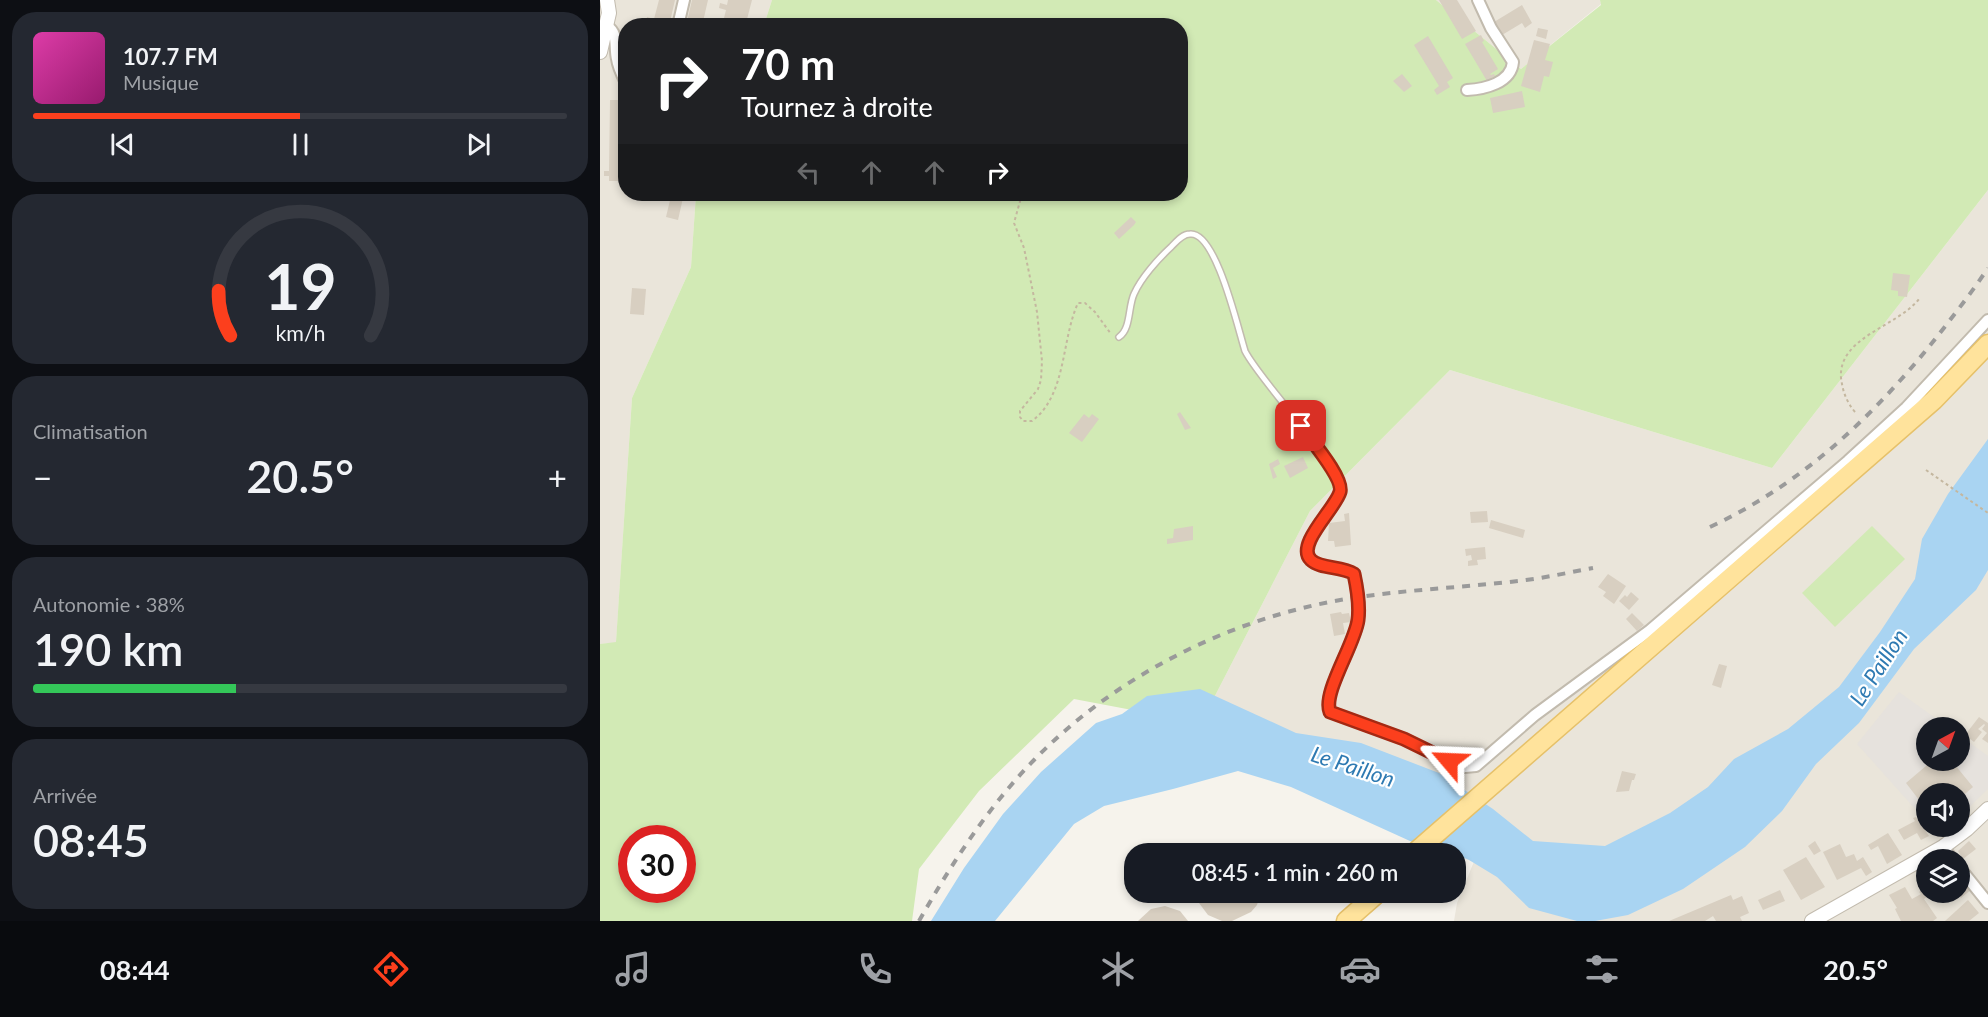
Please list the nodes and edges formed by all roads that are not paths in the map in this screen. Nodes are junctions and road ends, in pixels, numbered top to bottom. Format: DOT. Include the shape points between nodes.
graph roads {
  1 [pos="607,0"];
  2 [pos="684,0"];
  3 [pos="1478,0"];
  4 [pos="680,18"];
  5 [pos="607,26"];
  6 [pos="600,52"];
  7 [pos="618,64"];
  8 [pos="1467,90"];
  9 [pos="1988,320"];
  10 [pos="1119,337"];
  11 [pos="1988,344"];
  12 [pos="1988,359"];
  13 [pos="1354,574"];
  14 [pos="1515,770"];
  15 [pos="1988,809"];
  16 [pos="1426,843"];
  17 [pos="1436,843"];
  18 [pos="1943,847"];
  19 [pos="1970,881"];
  20 [pos="1356,903"];
  21 [pos="1366,903"];
  22 [pos="1988,903"];
  23 [pos="1336,921"];
  24 [pos="1346,921"];
  25 [pos="1812,921"];
  1 -- 5 [label="street"];
  2 -- 4 [label="street"];
  3 -- 8 [label="street" via="1514,62 1509,75 1489,87"];
  5 -- 6 [label="street"];
  5 -- 7 [label="street" via="616,38"];
  9 -- 13 [label="street" via="1906,408 1848,461 1649,631 1535,715 1476,766 1465,767 1330,712 1328,701 1359,618"];
  10 -- 13 [label="lane" via="1125,331 1135,291 1145,278 1184,235 1198,236 1212,251 1252,366 1338,478 1340,492 1307,544 1306,553 1317,564"];
  11 -- 14 [label="main road" via="1934,400"];
  12 -- 14 [label="main road" via="1932,414"];
  14 -- 16 [label="main road"];
  14 -- 17 [label="main road"];
  15 -- 18 [label="street"];
  18 -- 25 [label="street"];
  19 -- 22 [label="street"];
  20 -- 23 [label="main road"];
  21 -- 24 [label="main road"];
}
